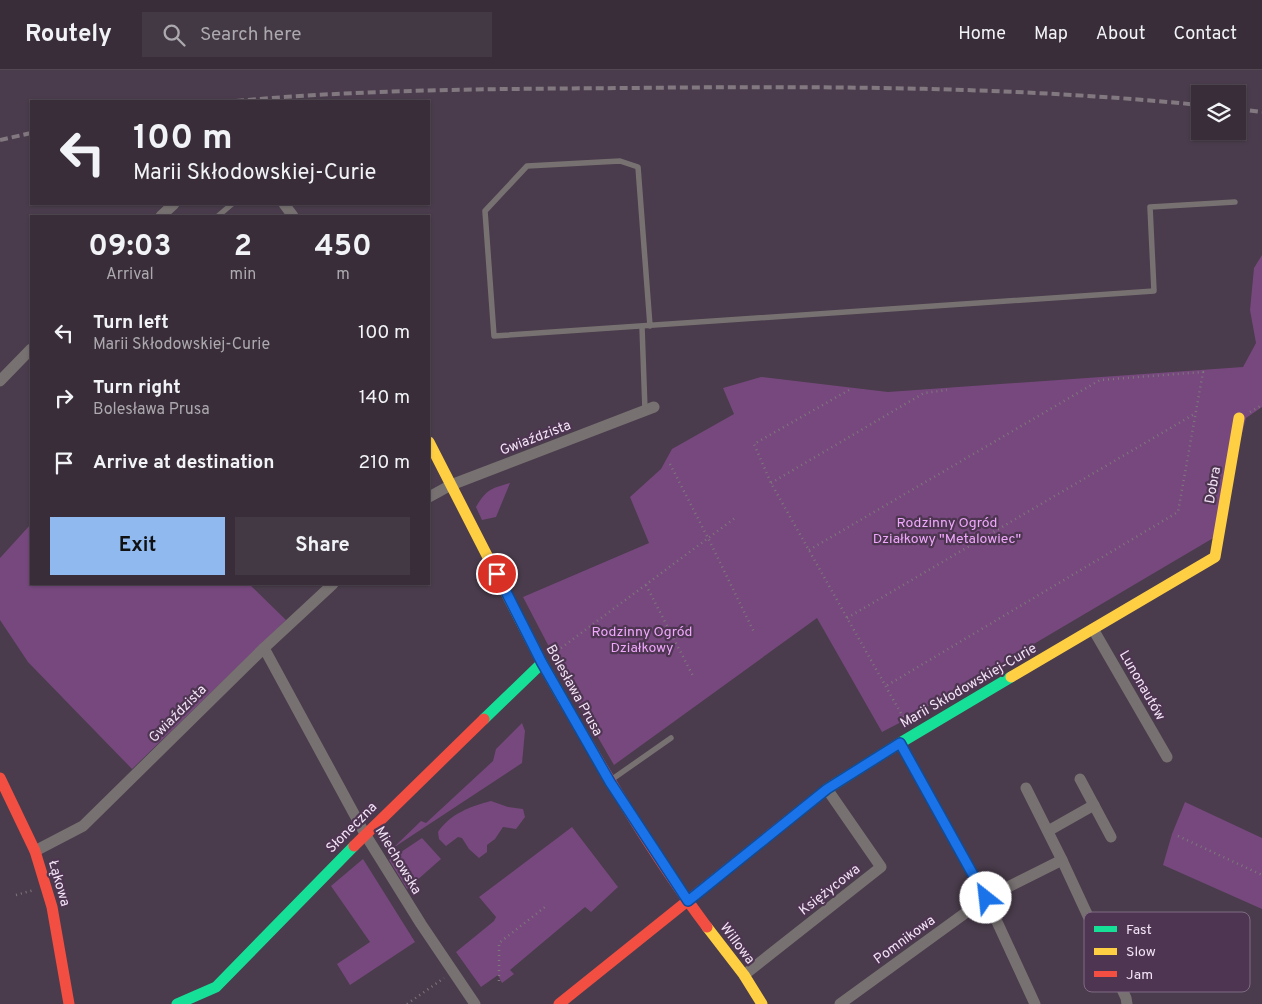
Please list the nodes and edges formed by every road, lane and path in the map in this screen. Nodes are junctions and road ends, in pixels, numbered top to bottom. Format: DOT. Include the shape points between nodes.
graph roads {
  1 [pos="1235,202"];
  2 [pos="231,205"];
  3 [pos="219,215"];
  4 [pos="642,326"];
  5 [pos="650,326"];
  6 [pos="30,351"];
  7 [pos="0,382"];
  8 [pos="850,390"];
  9 [pos="947,390"];
  10 [pos="649,409"];
  11 [pos="1196,412"];
  12 [pos="1239,418"];
  13 [pos="430,444"];
  14 [pos="670,464"];
  15 [pos="771,483"];
  16 [pos="451,485"];
  17 [pos="430,496"];
  18 [pos="734,518"];
  19 [pos="708,538"];
  20 [pos="809,550"];
  21 [pos="1214,557"];
  22 [pos="332,585"];
  23 [pos="646,585"];
  24 [pos="847,618"];
  25 [pos="1093,629"];
  26 [pos="755,634"];
  27 [pos="264,648"];
  28 [pos="553,654"];
  29 [pos="542,663"];
  30 [pos="694,678"];
  31 [pos="886,686"];
  32 [pos="905,720"];
  33 [pos="671,738"];
  34 [pos="900,743"];
  35 [pos="1167,757"];
  36 [pos="0,778"];
  37 [pos="1080,779"];
  38 [pos="610,782"];
  39 [pos="1026,788"];
  40 [pos="827,789"];
  41 [pos="1094,805"];
  42 [pos="1048,830"];
  43 [pos="365,834"];
  44 [pos="1178,836"];
  45 [pos="1111,837"];
  46 [pos="35,851"];
  47 [pos="1062,860"];
  48 [pos="1262,875"];
  49 [pos="32,882"];
  50 [pos="34,890"];
  51 [pos="16,895"];
  52 [pos="36,898"];
  53 [pos="986,898"];
  54 [pos="688,901"];
  55 [pos="545,907"];
  56 [pos="1086,912"];
  57 [pos="453,971"];
  58 [pos="744,975"];
  59 [pos="499,981"];
  60 [pos="1123,992"];
  61 [pos="69,1004"];
  62 [pos="177,1004"];
  63 [pos="407,1004"];
  64 [pos="475,1004"];
  65 [pos="559,1004"];
  66 [pos="762,1004"];
  67 [pos="840,1004"];
  68 [pos="1035,1004"];
  69 [pos="1127,1004"];
  1 -- 5 [label="lane" via="1150,207 1154,291"];
  2 -- 3 [label="lane"];
  4 -- 5 [label="lane"];
  4 -- 5 [label="lane" via="494,336 485,211 527,166 620,161 638,167"];
  4 -- 10 [label="lane"];
  6 -- 7 [label="street"];
  8 -- 15 [label="path" via="754,444"];
  9 -- 15 [label="path" via="924,393"];
  10 -- 16 [label="street, Gwiaździsta"];
  11 -- 20 [label="path" via="1203,372 1100,380"];
  11 -- 24 [label="path"];
  11 -- 31 [label="path" via="1178,512"];
  12 -- 21 [label="street, Dobra"];
  13 -- 16 [label="street, Bolesława Prusa"];
  14 -- 19 [label="path"];
  15 -- 20 [label="path"];
  16 -- 17 [label="street, Gwiaździsta"];
  16 -- 29 [label="street, Bolesława Prusa"];
  18 -- 19 [label="path"];
  19 -- 23 [label="path"];
  19 -- 26 [label="path"];
  20 -- 24 [label="path"];
  21 -- 25 [label="street, Marii Skłodowskiej-Curie"];
  22 -- 27 [label="street, Gwiaździsta"];
  23 -- 28 [label="path"];
  23 -- 30 [label="path"];
  24 -- 31 [label="path"];
  25 -- 34 [label="street, Marii Skłodowskiej-Curie"];
  25 -- 35 [label="street, Lunonautów"];
  27 -- 43 [label="street, Miechowska"];
  27 -- 46 [label="street, Gwiaździsta" via="83,826"];
  29 -- 38 [label="street, Bolesława Prusa"];
  29 -- 43 [label="street, Słoneczna"];
  31 -- 32 [label="path"];
  33 -- 38 [label="lane"];
  34 -- 40 [label="street, Marii Skłodowskiej-Curie"];
  34 -- 53 [label="street"];
  36 -- 46 [label="street, Łąkowa"];
  37 -- 41 [label="street"];
  38 -- 54 [label="street, Bolesława Prusa"];
  39 -- 42 [label="street"];
  40 -- 54 [label="street, Marii Skłodowskiej-Curie"];
  40 -- 58 [label="street, Księżycowa" via="881,866"];
  41 -- 42 [label="street"];
  41 -- 45 [label="street"];
  42 -- 47 [label="street"];
  43 -- 57 [label="street, Miechowska"];
  43 -- 62 [label="street, Słoneczna" via="216,987"];
  44 -- 48 [label="path"];
  46 -- 61 [label="street, Łąkowa" via="52,907"];
  47 -- 53 [label="street, Pomnikowa"];
  47 -- 56 [label="street"];
  49 -- 50 [label="path"];
  50 -- 51 [label="path"];
  50 -- 52 [label="path"];
  53 -- 67 [label="street, Pomnikowa"];
  53 -- 68 [label="street"];
  54 -- 58 [label="street, Willowa"];
  54 -- 65 [label="street, Marii Skłodowskiej-Curie"];
  55 -- 59 [label="path" via="499,943"];
  57 -- 63 [label="path"];
  57 -- 64 [label="street, Miechowska"];
  58 -- 66 [label="street, Willowa"];
  60 -- 69 [label="street"];
}
